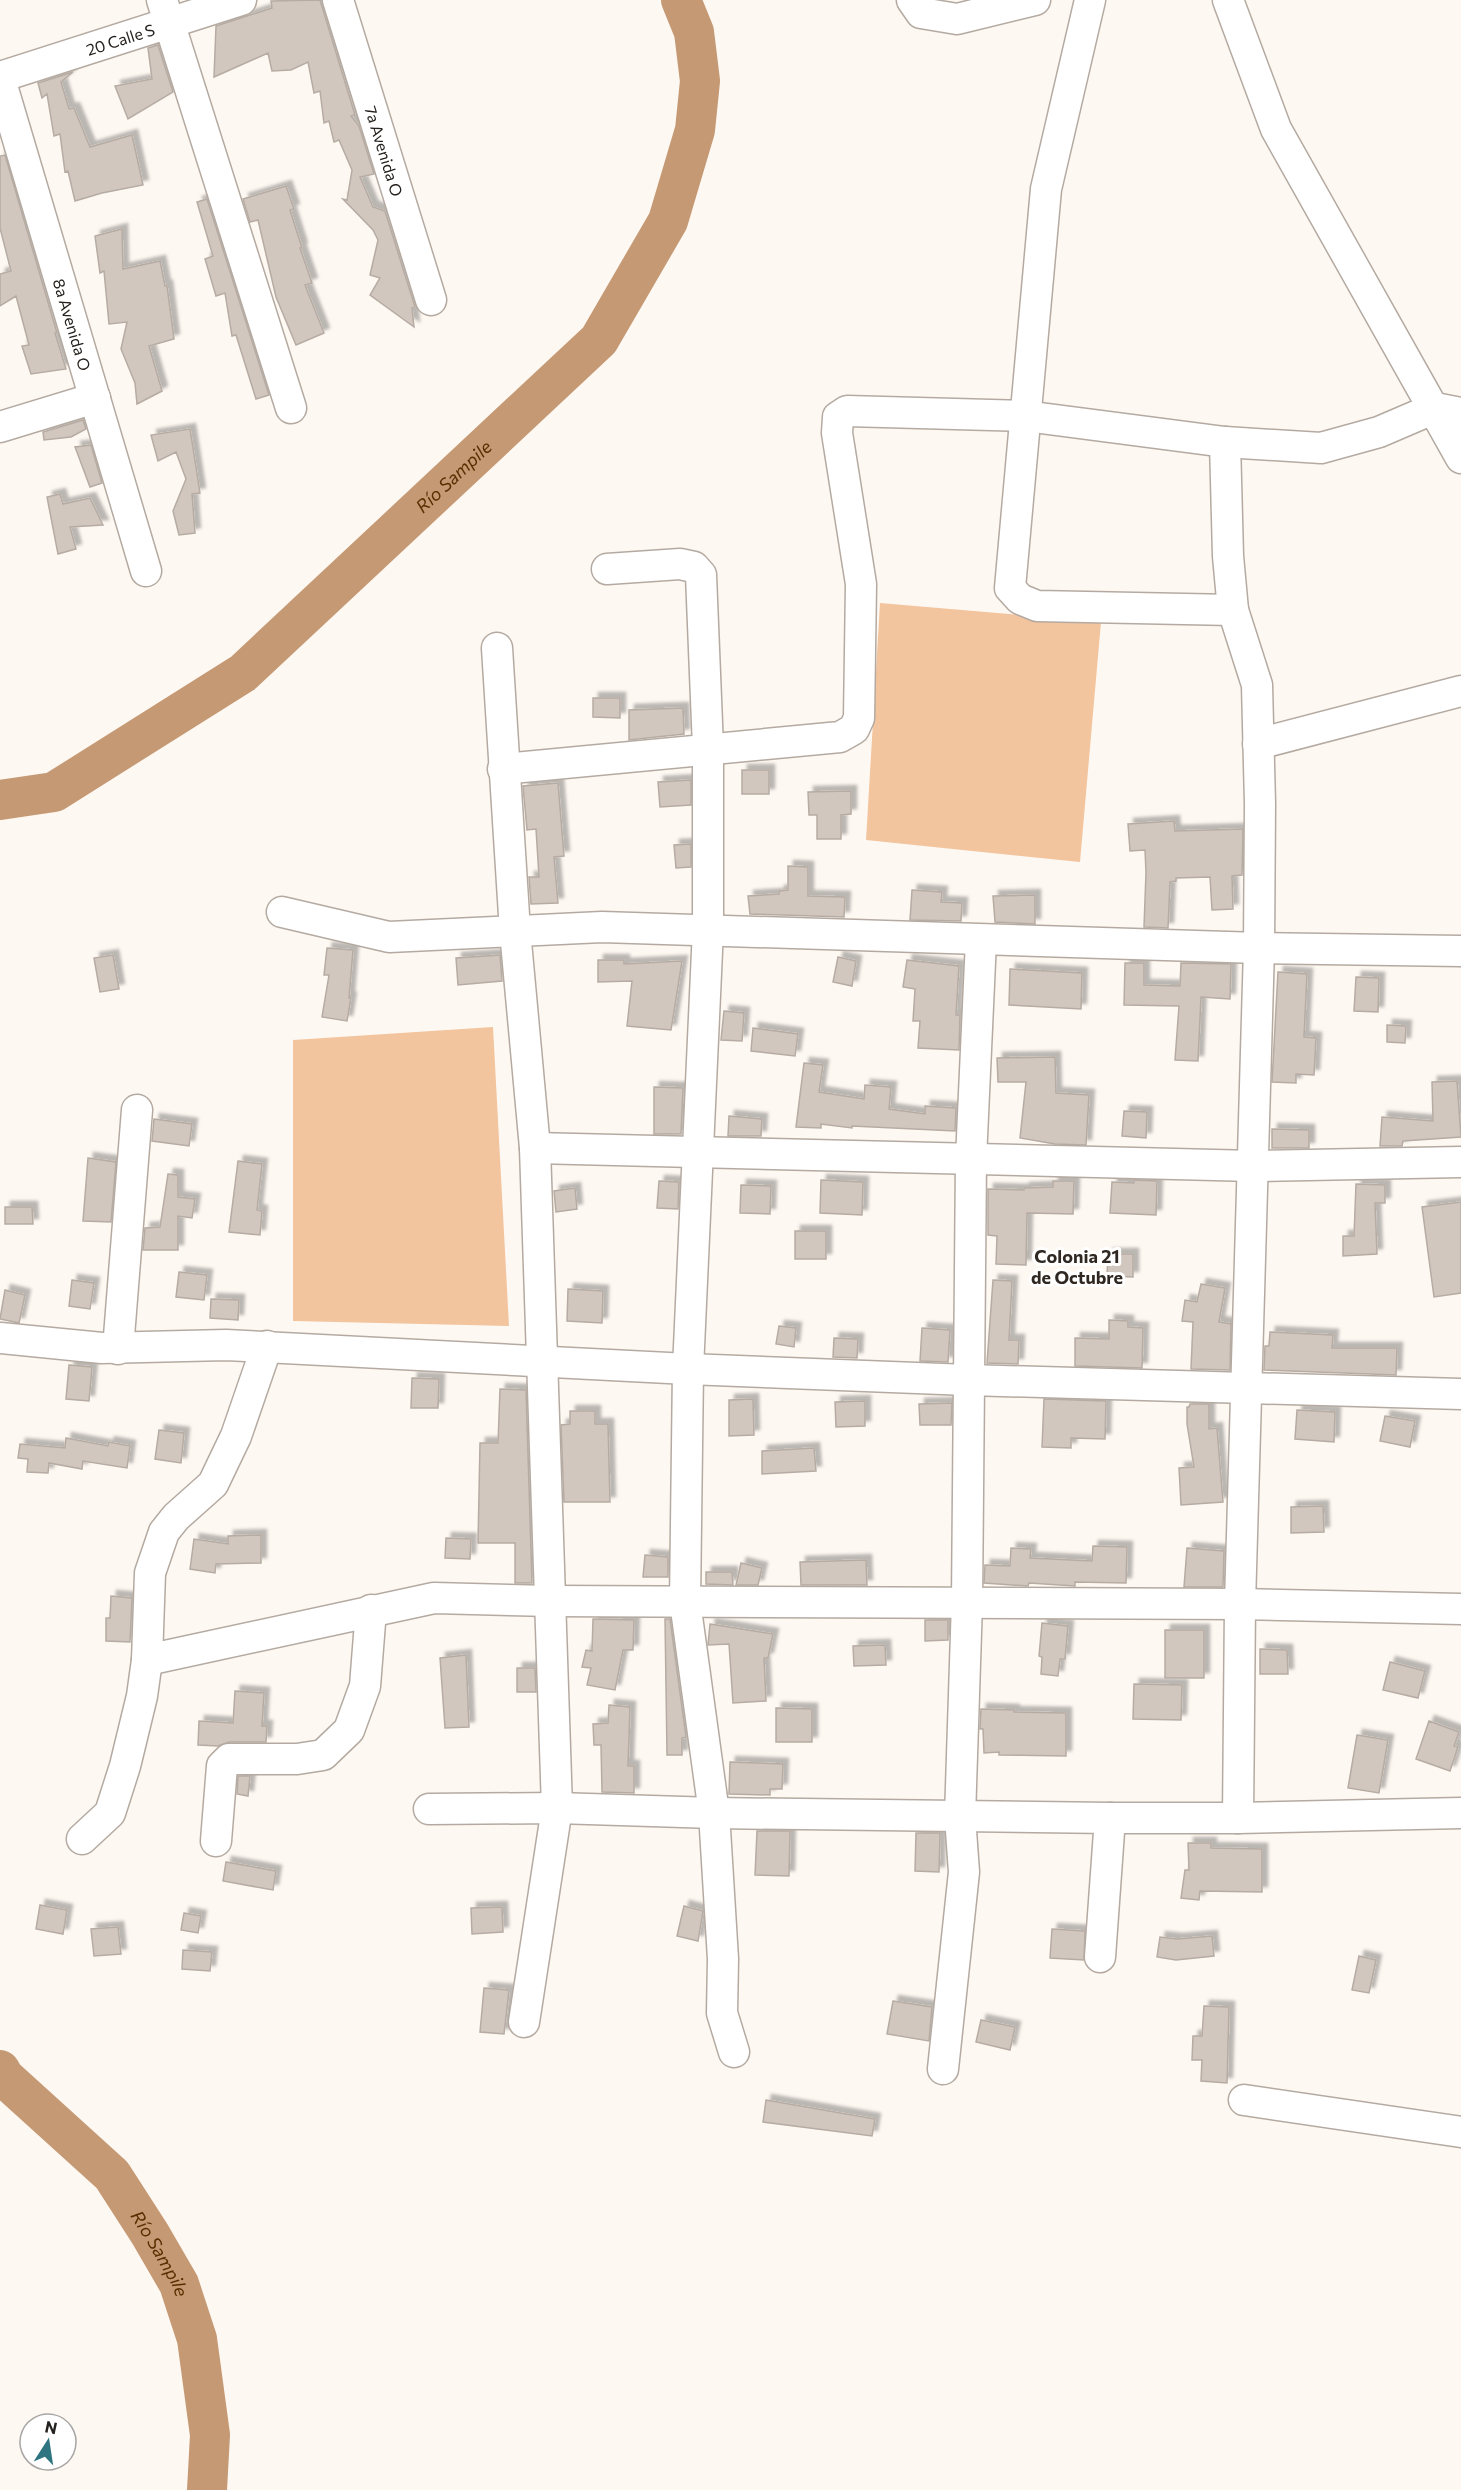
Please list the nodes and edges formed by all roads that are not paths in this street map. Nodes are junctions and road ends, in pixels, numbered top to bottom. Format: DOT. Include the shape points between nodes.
graph roads {
  1 [pos="241,0"];
  2 [pos="338,0"];
  3 [pos="912,0"];
  4 [pos="1035,0"];
  5 [pos="1090,0"];
  6 [pos="1228,0"];
  7 [pos="165,11"];
  8 [pos="0,78"];
  9 [pos="431,300"];
  10 [pos="95,398"];
  11 [pos="291,408"];
  12 [pos="1448,411"];
  13 [pos="1025,416"];
  14 [pos="0,427"];
  15 [pos="1225,442"];
  16 [pos="1461,458"];
  17 [pos="607,569"];
  18 [pos="146,571"];
  19 [pos="1233,610"];
  20 [pos="497,648"];
  21 [pos="1461,691"];
  22 [pos="1258,744"];
  23 [pos="708,748"];
  24 [pos="503,769"];
  25 [pos="282,912"];
  26 [pos="708,929"];
  27 [pos="515,931"];
  28 [pos="981,940"];
  29 [pos="1259,948"];
  30 [pos="1461,951"];
  31 [pos="137,1110"];
  32 [pos="535,1148"];
  33 [pos="698,1153"];
  34 [pos="971,1159"];
  35 [pos="1461,1162"];
  36 [pos="1254,1166"];
  37 [pos="0,1338"];
  38 [pos="267,1346"];
  39 [pos="118,1348"];
  40 [pos="544,1361"];
  41 [pos="688,1369"];
  42 [pos="968,1380"];
  43 [pos="1247,1388"];
  44 [pos="1461,1394"];
  45 [pos="552,1601"];
  46 [pos="685,1602"];
  47 [pos="967,1602"];
  48 [pos="1240,1604"];
  49 [pos="1461,1609"];
  50 [pos="371,1610"];
  51 [pos="147,1660"];
  52 [pos="557,1808"];
  53 [pos="429,1809"];
  54 [pos="1460,1811"];
  55 [pos="714,1813"];
  56 [pos="960,1817"];
  57 [pos="1110,1818"];
  58 [pos="1238,1818"];
  59 [pos="82,1839"];
  60 [pos="216,1841"];
  61 [pos="1100,1957"];
  62 [pos="524,2022"];
  63 [pos="734,2052"];
  64 [pos="943,2069"];
  65 [pos="1244,2100"];
  66 [pos="1461,2132"];
  1 -- 7 [label="street, 20 Calle S"];
  2 -- 9 [label="street, 7a Avenida O"];
  3 -- 4 [label="street" via="921,13 957,19"];
  5 -- 13 [label="street" via="1046,189"];
  6 -- 12 [label="street" via="1276,129"];
  7 -- 8 [label="street, 20 Calle S"];
  7 -- 11 [label="street"];
  8 -- 10 [label="street, 8a Avenida O"];
  10 -- 14 [label="street"];
  10 -- 18 [label="street, 8a Avenida O"];
  12 -- 15 [label="street" via="1321,448"];
  12 -- 16 [label="street"];
  13 -- 15 [label="street"];
  13 -- 19 [label="street" via="1010,588 1020,599 1037,606"];
  13 -- 23 [label="street" via="848,411 837,417 861,584 859,718 854,729 840,737"];
  15 -- 19 [label="street"];
  17 -- 23 [label="street" via="680,564 694,567 700,575"];
  19 -- 22 [label="street" via="1257,685"];
  20 -- 24 [label="street"];
  21 -- 22 [label="street"];
  22 -- 29 [label="street"];
  23 -- 24 [label="street"];
  23 -- 26 [label="street"];
  24 -- 27 [label="street"];
  25 -- 27 [label="street" via="389,937"];
  26 -- 27 [label="street" via="602,927"];
  26 -- 28 [label="street"];
  26 -- 33 [label="street"];
  27 -- 32 [label="street"];
  28 -- 29 [label="street"];
  28 -- 34 [label="street"];
  29 -- 30 [label="street"];
  29 -- 36 [label="street"];
  31 -- 39 [label="street"];
  32 -- 33 [label="street"];
  32 -- 40 [label="street"];
  33 -- 34 [label="street"];
  33 -- 41 [label="street"];
  34 -- 36 [label="street"];
  34 -- 42 [label="street"];
  35 -- 36 [label="street"];
  36 -- 43 [label="street"];
  37 -- 39 [label="street"];
  38 -- 39 [label="street"];
  38 -- 40 [label="street"];
  38 -- 51 [label="street" via="236,1436 213,1484 164,1532 150,1573"];
  40 -- 41 [label="street"];
  40 -- 45 [label="street"];
  41 -- 42 [label="street"];
  41 -- 46 [label="street"];
  42 -- 43 [label="street"];
  42 -- 47 [label="street"];
  43 -- 44 [label="street"];
  43 -- 48 [label="street"];
  45 -- 46 [label="street"];
  45 -- 50 [label="street" via="434,1598"];
  45 -- 52 [label="street"];
  46 -- 47 [label="street"];
  46 -- 55 [label="street"];
  47 -- 48 [label="street"];
  47 -- 56 [label="street"];
  48 -- 49 [label="street"];
  48 -- 58 [label="street"];
  50 -- 51 [label="street"];
  50 -- 60 [label="street" via="365,1686 349,1730 323,1755 229,1759 222,1766"];
  51 -- 59 [label="street" via="142,1696 110,1813"];
  52 -- 53 [label="street"];
  52 -- 55 [label="street"];
  52 -- 62 [label="street"];
  54 -- 58 [label="street"];
  55 -- 56 [label="street"];
  55 -- 63 [label="street" via="723,1959 722,2013"];
  56 -- 57 [label="street"];
  56 -- 64 [label="street" via="964,1872"];
  57 -- 58 [label="street"];
  57 -- 61 [label="street"];
  65 -- 66 [label="street"];
}
